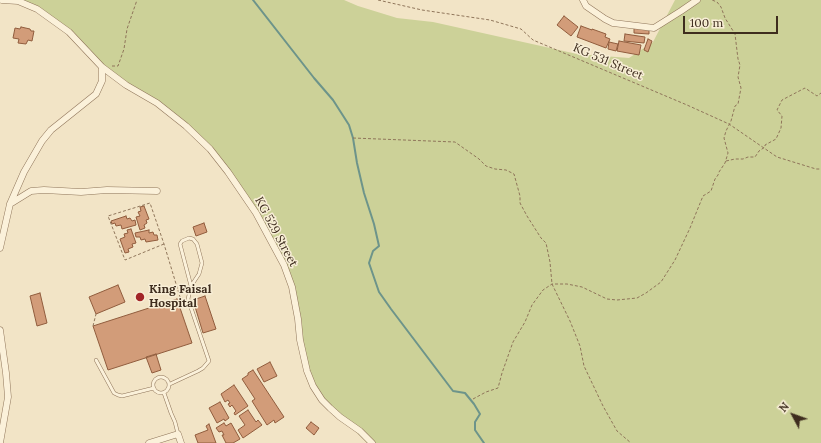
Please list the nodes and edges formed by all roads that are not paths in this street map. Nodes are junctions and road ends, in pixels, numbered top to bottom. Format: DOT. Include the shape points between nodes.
graph roads {
  1 [pos="2,0"];
  2 [pos="583,0"];
  3 [pos="697,0"];
  4 [pos="102,67"];
  5 [pos="157,191"];
  6 [pos="10,204"];
  7 [pos="0,248"];
  8 [pos="191,286"];
  9 [pos="0,330"];
  10 [pos="96,360"];
  11 [pos="170,384"];
  12 [pos="154,388"];
  13 [pos="164,393"];
  14 [pos="178,434"];
  15 [pos="0,443"];
  16 [pos="149,443"];
  17 [pos="181,443"];
  18 [pos="372,443"];
  1 -- 4 [label="street, KG 529 Street" via="18,1 37,9 69,32"];
  2 -- 3 [label="street" via="586,6 605,19 654,28"];
  4 -- 6 [label="street" via="102,81 96,94 51,130 42,141 24,172"];
  4 -- 18 [label="street, KG 529 Street" via="186,126 210,149 228,172 256,213 284,265 292,288 300,340 313,386 330,408"];
  5 -- 6 [label="street" via="44,190 31,192"];
  6 -- 7 [label="street"];
  8 -- 8 [label="lane" via="199,274 202,263 197,244 189,238 180,244"];
  8 -- 11 [label="lane" via="188,299 209,361 204,368"];
  9 -- 15 [label="street" via="8,397"];
  10 -- 12 [label="lane" via="114,393 118,395"];
  11 -- 12 [label="lane" via="165,377 159,377 153,382"];
  11 -- 13 [label="lane"];
  12 -- 13 [label="lane" via="158,393"];
  13 -- 14 [label="lane"];
  14 -- 16 [label="street"];
  14 -- 17 [label="street"];
}
